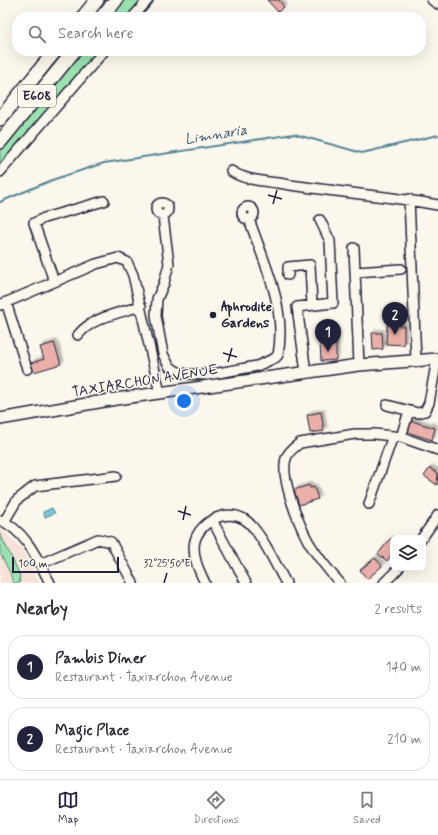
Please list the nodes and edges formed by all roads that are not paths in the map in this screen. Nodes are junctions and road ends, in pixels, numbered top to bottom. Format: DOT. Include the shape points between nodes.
graph roads {
  1 [pos="97,0"];
  2 [pos="116,0"];
  3 [pos="148,0"];
  4 [pos="432,0"];
  5 [pos="438,4"];
  6 [pos="87,12"];
  7 [pos="106,12"];
  8 [pos="137,12"];
  9 [pos="51,56"];
  10 [pos="70,56"];
  11 [pos="100,56"];
  12 [pos="1,114"];
  13 [pos="0,142"];
  14 [pos="231,171"];
  15 [pos="0,172"];
  16 [pos="409,199"];
  17 [pos="104,201"];
  18 [pos="438,205"];
  19 [pos="163,216"];
  20 [pos="249,219"];
  21 [pos="320,220"];
  22 [pos="354,248"];
  23 [pos="401,269"];
  24 [pos="355,272"];
  25 [pos="288,275"];
  26 [pos="54,282"];
  27 [pos="3,304"];
  28 [pos="141,306"];
  29 [pos="312,306"];
  30 [pos="78,335"];
  31 [pos="438,359"];
  32 [pos="416,360"];
  33 [pos="359,365"];
  34 [pos="27,369"];
  35 [pos="176,371"];
  36 [pos="156,372"];
  37 [pos="306,372"];
  38 [pos="160,393"];
  39 [pos="387,405"];
  40 [pos="408,411"];
  41 [pos="0,419"];
  42 [pos="397,436"];
  43 [pos="438,450"];
  44 [pos="116,476"];
  45 [pos="369,504"];
  46 [pos="438,515"];
  47 [pos="212,520"];
  48 [pos="2,521"];
  49 [pos="424,535"];
  50 [pos="40,564"];
  51 [pos="396,571"];
  52 [pos="50,583"];
  53 [pos="133,583"];
  54 [pos="206,583"];
  55 [pos="246,583"];
  56 [pos="286,583"];
  57 [pos="340,583"];
  58 [pos="384,583"];
  1 -- 6 [label="highway"];
  2 -- 7 [label="highway"];
  3 -- 8 [label="street"];
  4 -- 5 [label="street"];
  9 -- 12 [label="highway, E608"];
  10 -- 13 [label="highway, E608"];
  11 -- 15 [label="street"];
  14 -- 16 [label="street" via="242,176 307,188"];
  16 -- 18 [label="street"];
  16 -- 32 [label="street"];
  17 -- 26 [label="street" via="34,223"];
  19 -- 35 [label="street" via="169,264 156,299 157,328 166,361"];
  20 -- 35 [label="street" via="278,301 281,320 278,355 257,366 222,373 194,375"];
  21 -- 29 [label="street" via="330,241 333,303"];
  22 -- 24 [label="street"];
  23 -- 24 [label="street"];
  24 -- 33 [label="street"];
  25 -- 29 [label="street" via="288,267 310,265"];
  26 -- 27 [label="street"];
  26 -- 28 [label="street" via="96,264 118,258 128,262"];
  27 -- 34 [label="street"];
  28 -- 30 [label="street" via="92,322"];
  28 -- 36 [label="street"];
  29 -- 37 [label="street" via="297,307"];
  31 -- 32 [label="main road, TAXIARCHON AVENUE"];
  31 -- 40 [label="street" via="428,408 422,413"];
  32 -- 33 [label="main road, TAXIARCHON AVENUE"];
  33 -- 37 [label="main road, TAXIARCHON AVENUE"];
  35 -- 36 [label="street"];
  36 -- 38 [label="street"];
  37 -- 38 [label="main road, TAXIARCHON AVENUE"];
  38 -- 41 [label="main road, TAXIARCHON AVENUE"];
  39 -- 40 [label="street"];
  40 -- 42 [label="street"];
  42 -- 43 [label="street"];
  42 -- 45 [label="street"];
  42 -- 57 [label="street" via="355,434 300,443 287,456 284,467 295,510 308,541"];
  44 -- 48 [label="street" via="35,486 17,500"];
  46 -- 49 [label="street"];
  47 -- 54 [label="street" via="204,525 194,547 196,561"];
  47 -- 55 [label="street"];
  47 -- 56 [label="street" via="219,517 243,518 256,528"];
  48 -- 50 [label="street" via="27,542"];
  50 -- 52 [label="street"];
  50 -- 53 [label="street" via="98,539 106,540 111,542"];
  51 -- 58 [label="street"];
}
